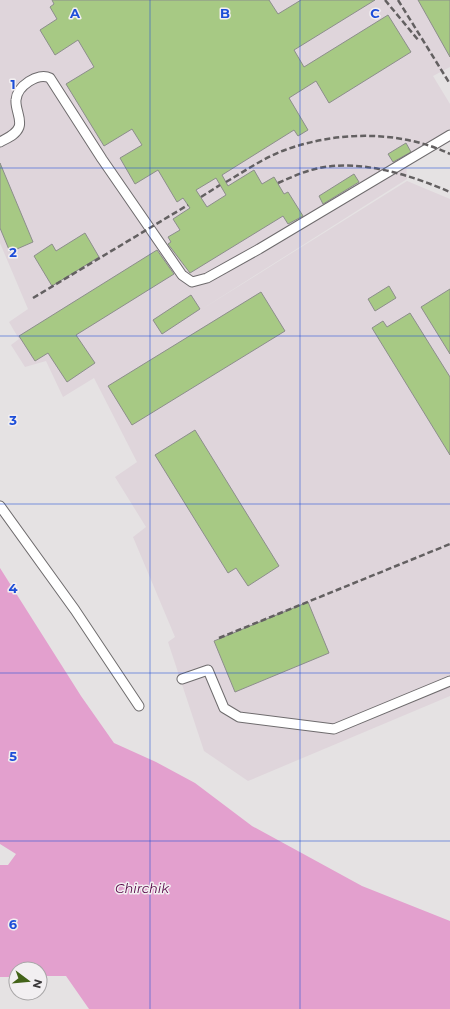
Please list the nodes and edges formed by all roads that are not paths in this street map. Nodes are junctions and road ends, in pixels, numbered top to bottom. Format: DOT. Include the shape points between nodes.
graph roads {
  1 [pos="450,135"];
  2 [pos="0,142"];
  3 [pos="0,506"];
  4 [pos="182,680"];
  5 [pos="450,681"];
  6 [pos="139,706"];
  1 -- 2 [label="lane" via="259,250 207,278 192,282 182,275 170,258 50,78 39,76 18,93 17,133"];
  3 -- 6 [label="lane"];
  4 -- 5 [label="lane" via="208,670 224,708 239,717 334,729"];
}
